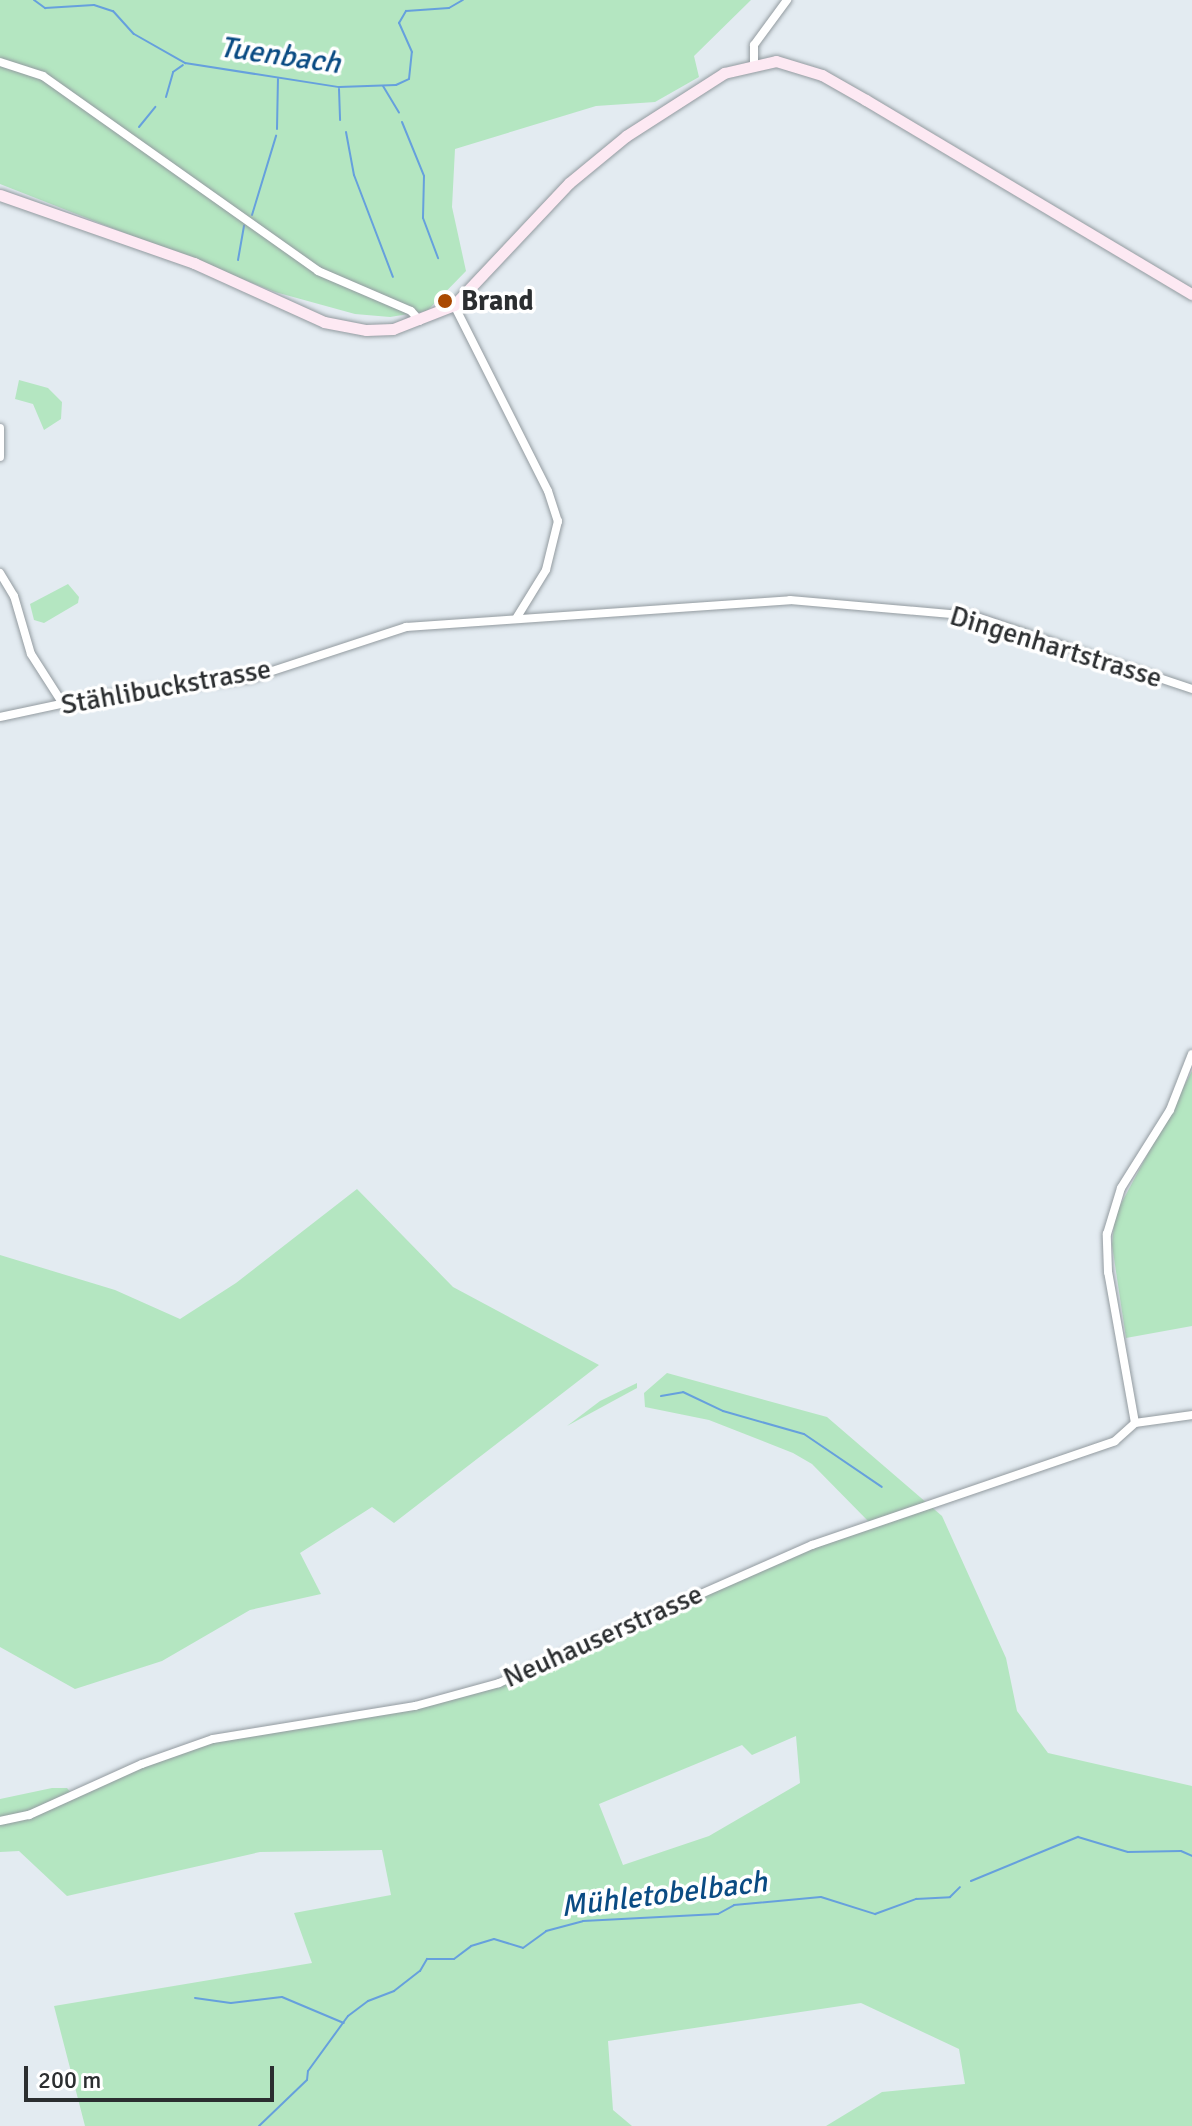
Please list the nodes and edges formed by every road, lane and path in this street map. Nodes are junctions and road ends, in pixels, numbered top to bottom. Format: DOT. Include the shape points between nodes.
graph roads {
  1 [pos="787,0"];
  2 [pos="0,62"];
  3 [pos="754,62"];
  4 [pos="0,195"];
  5 [pos="1192,294"];
  6 [pos="454,305"];
  7 [pos="421,322"];
  8 [pos="0,428"];
  9 [pos="0,457"];
  10 [pos="0,573"];
  11 [pos="517,617"];
  12 [pos="1192,689"];
  13 [pos="63,704"];
  14 [pos="0,717"];
  15 [pos="1192,1054"];
  16 [pos="1192,1415"];
  17 [pos="1135,1423"];
  18 [pos="0,1821"];
  1 -- 3 [label="street" via="754,45"];
  2 -- 7 [label="street" via="43,76 318,271 411,311"];
  3 -- 5 [label="street" via="776,61 822,75"];
  3 -- 6 [label="street" via="724,73 602,153"];
  4 -- 7 [label="street" via="186,260 337,326 379,330"];
  6 -- 7 [label="street"];
  6 -- 11 [label="street" via="548,491 558,521 546,570"];
  8 -- 9 [label="street"];
  10 -- 13 [label="street" via="14,596 31,654"];
  11 -- 12 [label="street, Dingenhartstrasse" via="823,601 974,616"];
  11 -- 13 [label="street, Stählibuckstrasse" via="406,627 251,678"];
  13 -- 14 [label="street, Stählibuckstrasse"];
  15 -- 17 [label="street" via="1170,1110 1121,1188 1107,1234 1108,1272"];
  16 -- 17 [label="street, Neuhauserstrasse"];
  17 -- 18 [label="street, Neuhauserstrasse" via="1115,1441 812,1545 499,1683 415,1706 213,1739 29,1815"];
}
